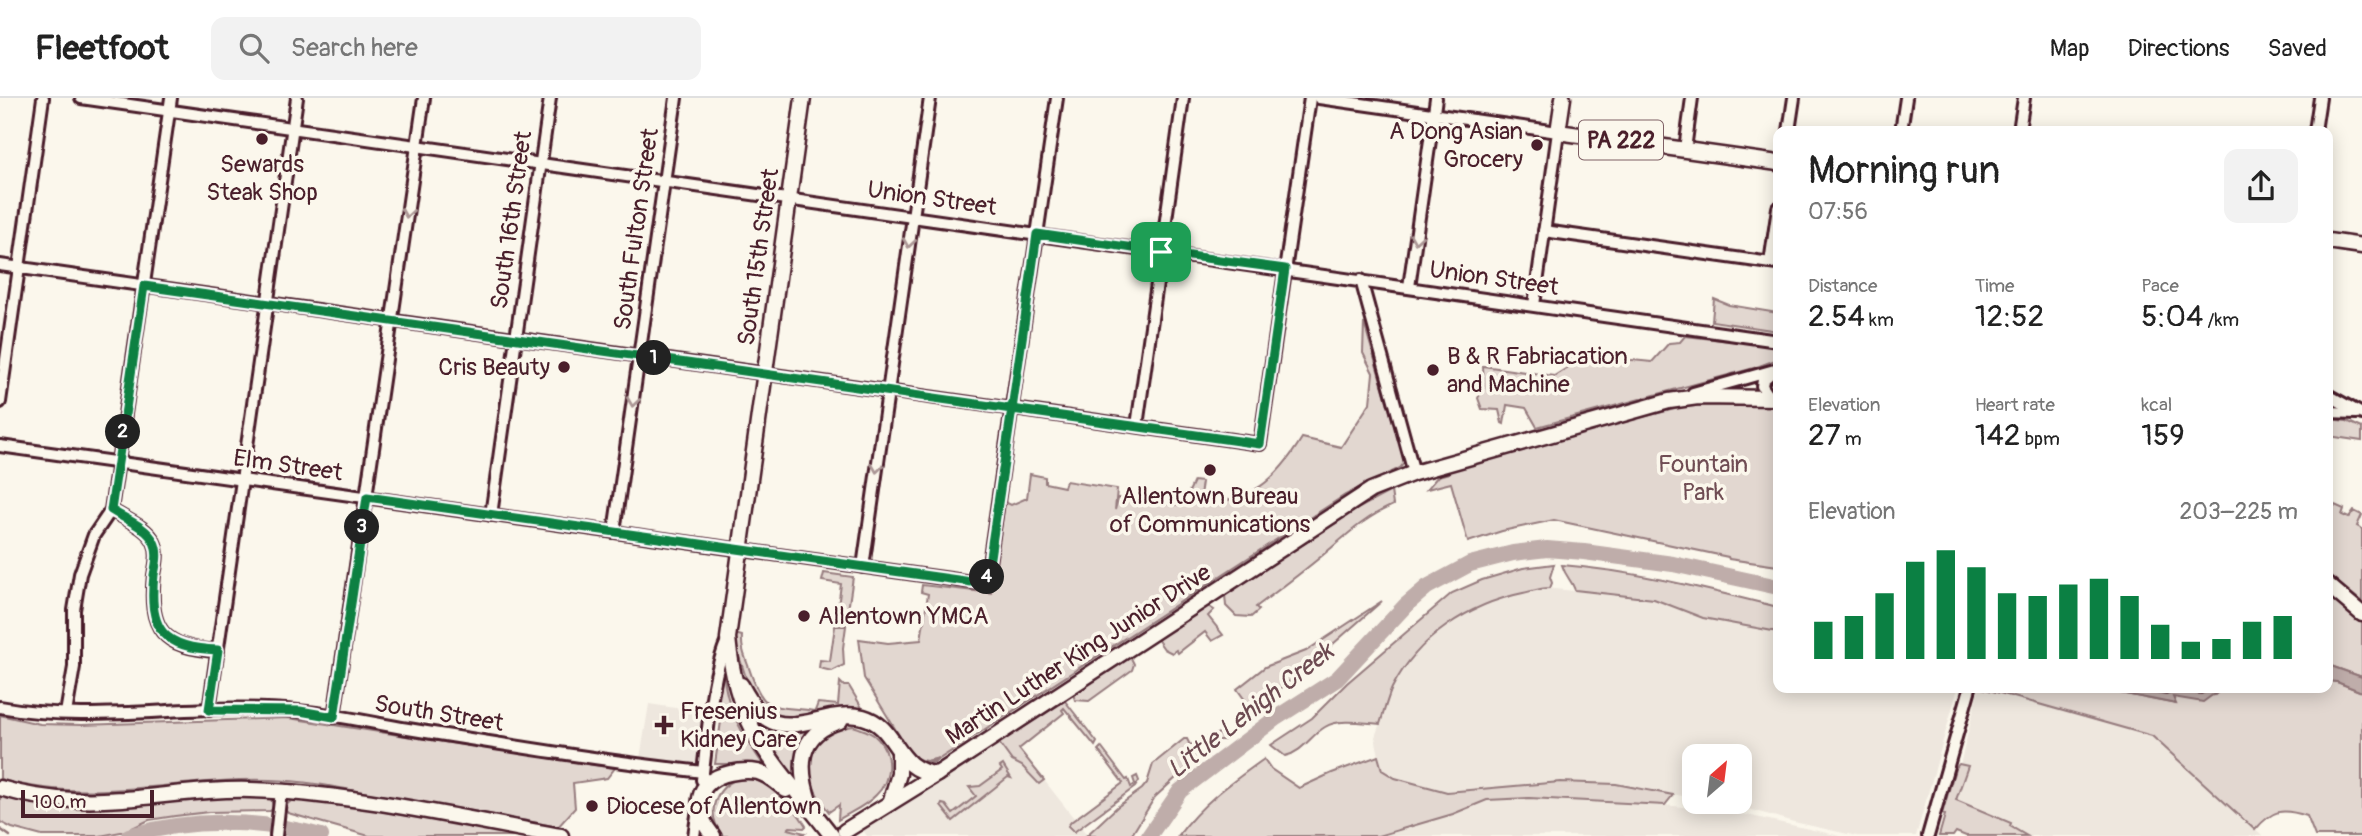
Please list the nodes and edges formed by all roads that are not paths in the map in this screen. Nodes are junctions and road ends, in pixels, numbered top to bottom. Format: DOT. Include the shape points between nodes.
graph roads {
  1 [pos="43,98"];
  2 [pos="81,98"];
  3 [pos="170,98"];
  4 [pos="296,98"];
  5 [pos="424,98"];
  6 [pos="550,98"];
  7 [pos="676,98"];
  8 [pos="803,98"];
  9 [pos="930,98"];
  10 [pos="1057,98"];
  11 [pos="1183,98"];
  12 [pos="1310,98"];
  13 [pos="1319,98"];
  14 [pos="1436,98"];
  15 [pos="1563,98"];
  16 [pos="1692,98"];
  17 [pos="1794,98"];
  18 [pos="1906,98"];
  19 [pos="2024,98"];
  20 [pos="2320,98"];
  21 [pos="169,111"];
  22 [pos="1434,114"];
  23 [pos="1790,126"];
  24 [pos="1902,126"];
  25 [pos="2020,126"];
  26 [pos="2316,126"];
  27 [pos="292,128"];
  28 [pos="1558,132"];
  29 [pos="417,145"];
  30 [pos="1685,149"];
  31 [pos="1773,162"];
  32 [pos="541,163"];
  33 [pos="664,181"];
  34 [pos="789,199"];
  35 [pos="913,217"];
  36 [pos="1544,231"];
  37 [pos="1037,234"];
  38 [pos="2333,242"];
  39 [pos="2362,246"];
  40 [pos="1161,252"];
  41 [pos="1773,263"];
  42 [pos="0,265"];
  43 [pos="19,268"];
  44 [pos="1285,269"];
  45 [pos="1361,280"];
  46 [pos="144,286"];
  47 [pos="1409,287"];
  48 [pos="267,303"];
  49 [pos="1534,305"];
  50 [pos="391,321"];
  51 [pos="516,338"];
  52 [pos="1773,340"];
  53 [pos="640,356"];
  54 [pos="1773,370"];
  55 [pos="1773,372"];
  56 [pos="764,373"];
  57 [pos="1749,377"];
  58 [pos="888,391"];
  59 [pos="1748,397"];
  60 [pos="1773,397"];
  61 [pos="2333,397"];
  62 [pos="1773,398"];
  63 [pos="1668,401"];
  64 [pos="0,402"];
  65 [pos="1012,409"];
  66 [pos="2333,412"];
  67 [pos="2362,415"];
  68 [pos="1137,426"];
  69 [pos="0,446"];
  70 [pos="118,463"];
  71 [pos="1415,473"];
  72 [pos="242,480"];
  73 [pos="367,497"];
  74 [pos="111,510"];
  75 [pos="491,515"];
  76 [pos="614,532"];
  77 [pos="740,550"];
  78 [pos="863,567"];
  79 [pos="2333,589"];
  80 [pos="2362,614"];
  81 [pos="728,638"];
  82 [pos="218,650"];
  83 [pos="730,666"];
  84 [pos="1969,693"];
  85 [pos="0,707"];
  86 [pos="209,710"];
  87 [pos="66,713"];
  88 [pos="334,717"];
  89 [pos="885,731"];
  90 [pos="899,751"];
  91 [pos="703,772"];
  92 [pos="732,772"];
  93 [pos="937,774"];
  94 [pos="0,788"];
  95 [pos="281,791"];
  96 [pos="699,801"];
  97 [pos="890,803"];
  98 [pos="811,813"];
  99 [pos="838,834"];
  100 [pos="276,836"];
  101 [pos="561,836"];
  102 [pos="694,836"];
  103 [pos="713,836"];
  104 [pos="825,836"];
  105 [pos="1928,836"];
  1 -- 43 [label="street"];
  2 -- 21 [label="street, Union Street"];
  3 -- 21 [label="street"];
  4 -- 27 [label="street"];
  5 -- 29 [label="street"];
  6 -- 32 [label="street, South 16th Street"];
  7 -- 33 [label="street, South Fulton Street"];
  8 -- 34 [label="main road, South 15th Street"];
  9 -- 35 [label="street"];
  10 -- 37 [label="street"];
  11 -- 40 [label="street"];
  12 -- 44 [label="street"];
  13 -- 22 [label="street"];
  14 -- 22 [label="street"];
  15 -- 28 [label="main road, PA 222"];
  16 -- 30 [label="street"];
  17 -- 23 [label="street"];
  18 -- 24 [label="street"];
  19 -- 25 [label="street"];
  20 -- 26 [label="street"];
  21 -- 27 [label="street, Union Street"];
  21 -- 46 [label="street"];
  22 -- 28 [label="street"];
  22 -- 47 [label="street, one-way"];
  27 -- 29 [label="street, Union Street"];
  27 -- 48 [label="street"];
  28 -- 30 [label="main road, PA 222"];
  28 -- 36 [label="street"];
  29 -- 32 [label="street, Union Street"];
  29 -- 50 [label="street, one-way"];
  30 -- 31 [label="main road, PA 222"];
  32 -- 33 [label="street, Union Street"];
  32 -- 51 [label="street, South 16th Street"];
  33 -- 34 [label="street, Union Street"];
  33 -- 53 [label="street, South Fulton Street"];
  34 -- 35 [label="street, Union Street"];
  34 -- 56 [label="main road, South 15th Street"];
  35 -- 37 [label="street, Union Street"];
  35 -- 58 [label="street, one-way"];
  36 -- 41 [label="street"];
  36 -- 49 [label="street"];
  37 -- 40 [label="street, Union Street"];
  37 -- 65 [label="street"];
  38 -- 39 [label="main road"];
  40 -- 44 [label="street, Union Street"];
  40 -- 68 [label="street"];
  42 -- 43 [label="street"];
  43 -- 46 [label="street"];
  43 -- 64 [label="street"];
  44 -- 45 [label="street, Union Street"];
  44 -- 68 [label="street" via="1260,444"];
  45 -- 47 [label="street, Union Street"];
  45 -- 71 [label="street"];
  46 -- 48 [label="street"];
  46 -- 70 [label="street"];
  47 -- 49 [label="street, Union Street"];
  48 -- 50 [label="street"];
  48 -- 72 [label="street"];
  49 -- 52 [label="street, Union Street"];
  50 -- 51 [label="street"];
  50 -- 73 [label="street"];
  51 -- 53 [label="street"];
  51 -- 75 [label="street, South 16th Street"];
  53 -- 56 [label="street"];
  53 -- 76 [label="street, South Fulton Street, one-way"];
  54 -- 57 [label="street"];
  55 -- 60 [label="street" via="1762,384 1763,391"];
  56 -- 58 [label="street"];
  56 -- 77 [label="main road, South 15th Street"];
  57 -- 59 [label="street" via="1745,384"];
  57 -- 63 [label="street"];
  58 -- 65 [label="street"];
  58 -- 78 [label="street, one-way"];
  59 -- 62 [label="main road, Martin Luther King Junior Drive"];
  59 -- 63 [label="main road, Martin Luther King Junior Drive"];
  61 -- 67 [label="street"];
  63 -- 71 [label="main road, Martin Luther King Junior Drive"];
  65 -- 68 [label="street"];
  65 -- 78 [label="street, Elm Street" via="986,584"];
  66 -- 67 [label="street"];
  69 -- 70 [label="street, Elm Street"];
  70 -- 72 [label="street, Elm Street"];
  70 -- 74 [label="street"];
  71 -- 93 [label="main road, Martin Luther King Junior Drive" via="1354,500"];
  72 -- 73 [label="street, Elm Street"];
  72 -- 82 [label="street"];
  73 -- 75 [label="street, Elm Street"];
  73 -- 88 [label="street"];
  74 -- 82 [label="street" via="154,541 152,602 160,629 185,646"];
  74 -- 87 [label="street" via="87,550 78,582 74,667"];
  75 -- 76 [label="street, Elm Street"];
  76 -- 77 [label="street, Elm Street"];
  77 -- 78 [label="street, Elm Street"];
  77 -- 81 [label="main road, South 15th Street"];
  79 -- 80 [label="main road"];
  81 -- 83 [label="main road"];
  81 -- 91 [label="street, South 15th Street" via="721,653"];
  82 -- 86 [label="street"];
  83 -- 89 [label="main road" via="757,711 770,721 793,726 855,715"];
  83 -- 98 [label="main road" via="753,733"];
  84 -- 105 [label="street"];
  85 -- 87 [label="street, South Street"];
  86 -- 87 [label="street, South Street"];
  86 -- 88 [label="street, South Street" via="300,711"];
  88 -- 91 [label="street, South Street"];
  89 -- 90 [label="main road"];
  89 -- 98 [label="main road" via="852,720 832,723 814,736 801,773"];
  90 -- 93 [label="main road" via="912,767"];
  90 -- 97 [label="main road" via="899,774"];
  91 -- 92 [label="main road"];
  91 -- 96 [label="street, South 15th Street"];
  92 -- 96 [label="main road" via="711,779"];
  92 -- 98 [label="main road" via="769,776"];
  93 -- 97 [label="main road, Martin Luther King Junior Drive"];
  94 -- 95 [label="main road" via="76,800 211,790"];
  95 -- 100 [label="street"];
  95 -- 101 [label="main road"];
  96 -- 102 [label="street, South 15th Street"];
  96 -- 103 [label="main road"];
  97 -- 99 [label="main road, Martin Luther King Junior Drive"];
  98 -- 99 [label="main road"];
  98 -- 104 [label="main road"];
}
